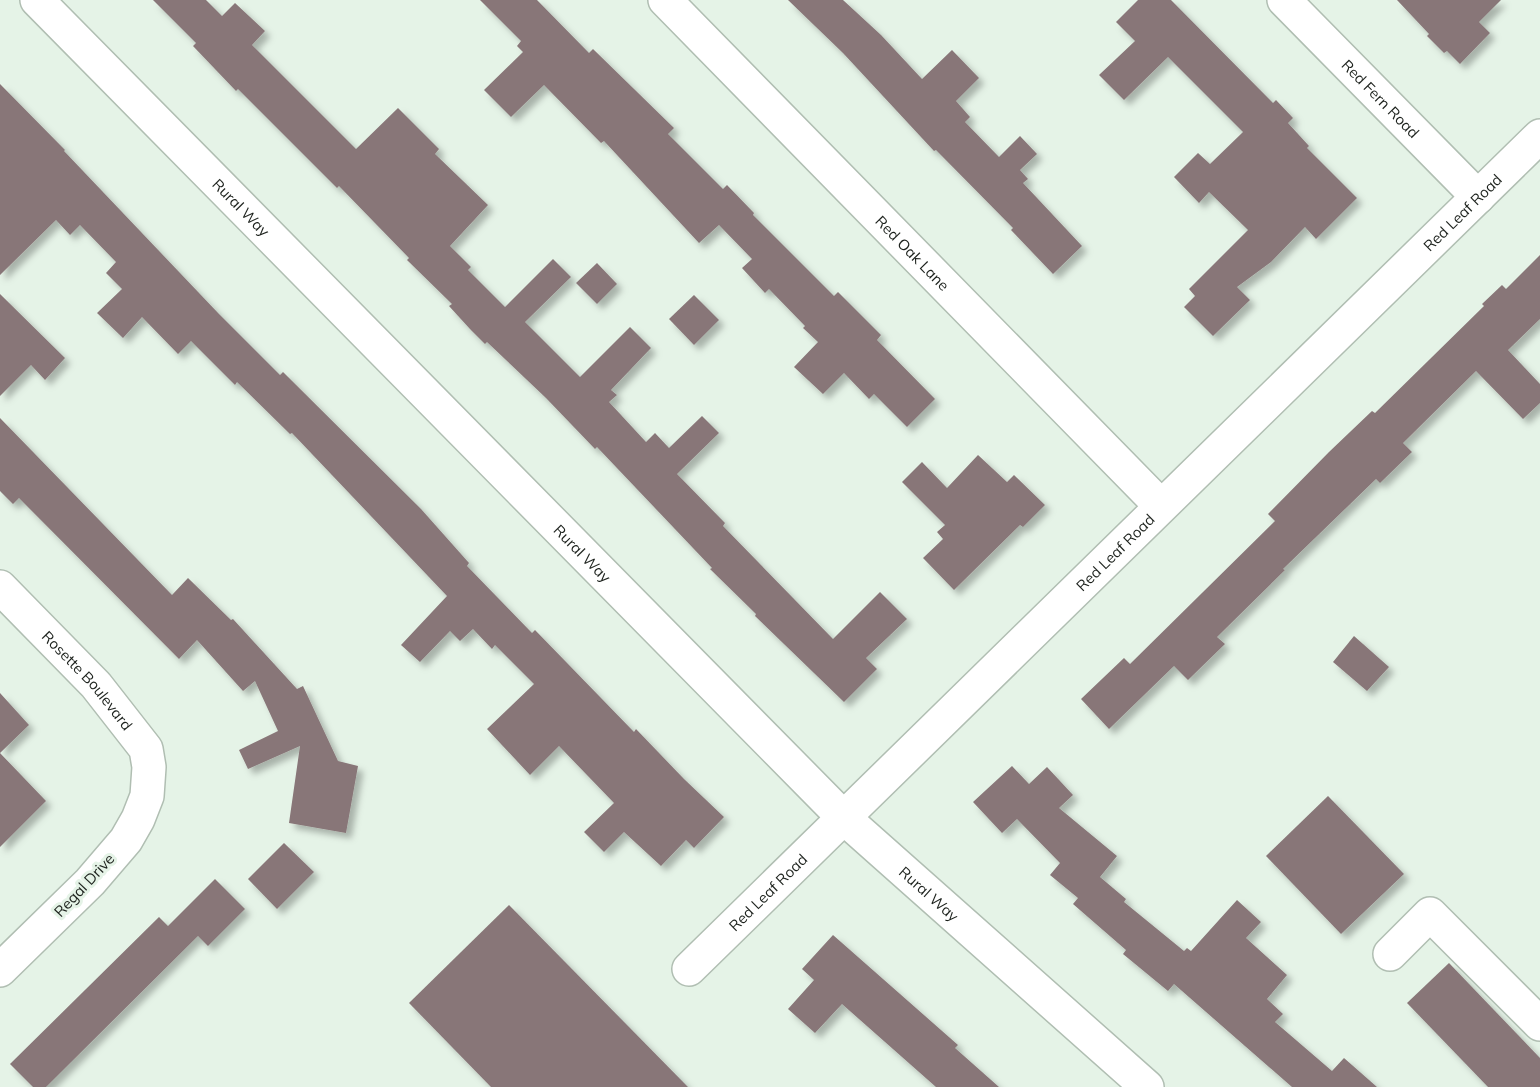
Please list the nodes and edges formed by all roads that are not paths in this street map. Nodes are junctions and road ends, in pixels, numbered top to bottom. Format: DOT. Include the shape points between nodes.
graph roads {
  1 [pos="37,0"];
  2 [pos="665,0"];
  3 [pos="1284,0"];
  4 [pos="1540,136"];
  5 [pos="1478,197"];
  6 [pos="1161,506"];
  7 [pos="0,586"];
  8 [pos="147,786"];
  9 [pos="843,817"];
  10 [pos="1390,954"];
  11 [pos="689,969"];
  12 [pos="0,970"];
  13 [pos="1540,1024"];
  14 [pos="1147,1087"];
  1 -- 9 [label="street, Rural Way"];
  2 -- 6 [label="street, Red Oak Lane"];
  3 -- 5 [label="street, Red Fern Road"];
  4 -- 5 [label="street, Red Leaf Road"];
  5 -- 6 [label="street, Red Leaf Road"];
  6 -- 9 [label="street, Red Leaf Road"];
  7 -- 8 [label="street, Rosette Boulevard" via="96,685 146,749"];
  8 -- 12 [label="street, Regal Drive" via="147,796 126,840 90,882"];
  9 -- 11 [label="street, Red Leaf Road"];
  9 -- 14 [label="street, Rural Way"];
  10 -- 13 [label="street" via="1430,914"];
}
